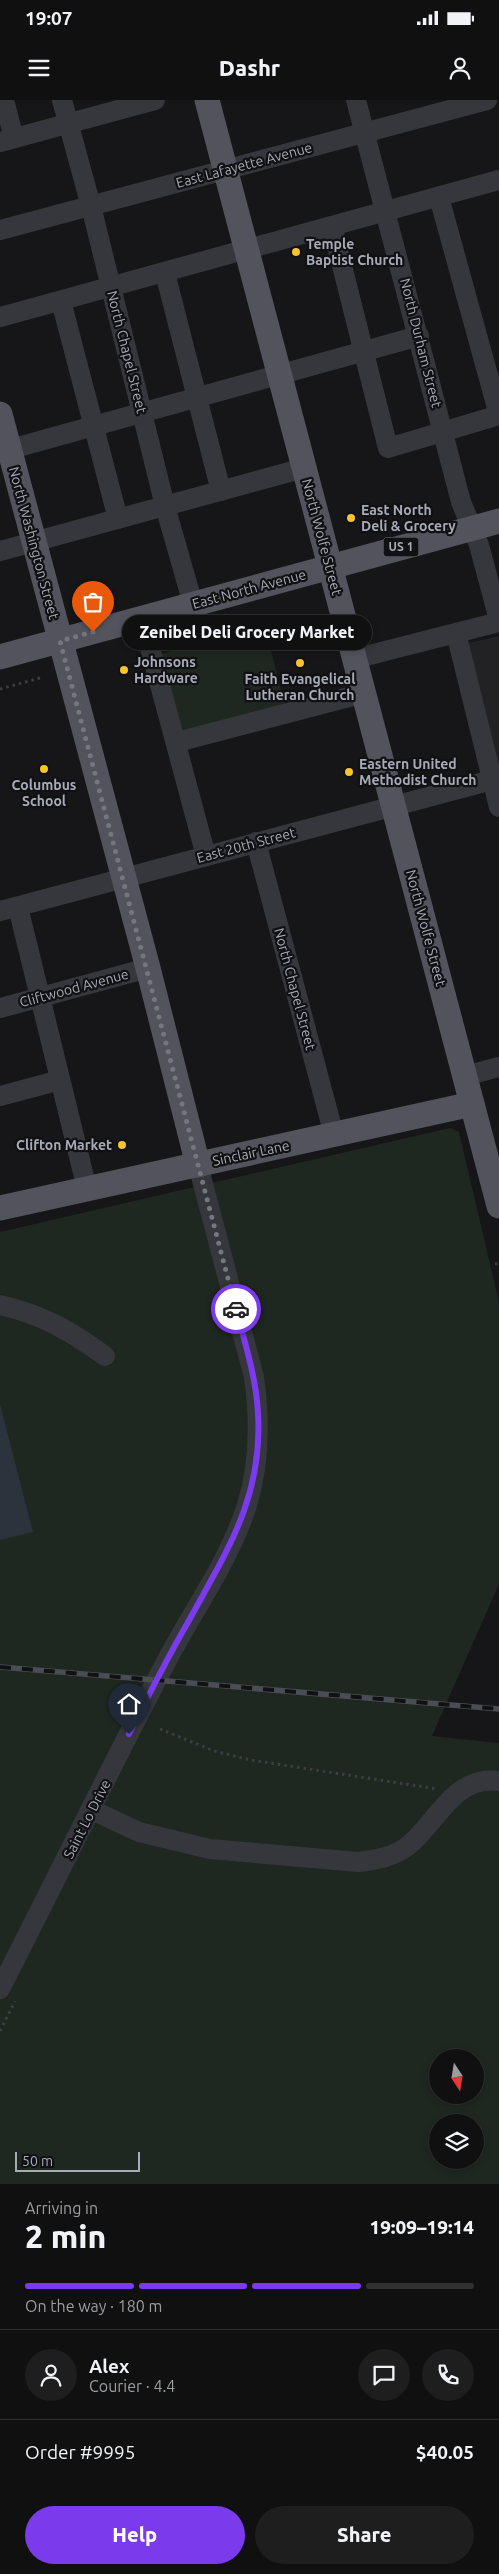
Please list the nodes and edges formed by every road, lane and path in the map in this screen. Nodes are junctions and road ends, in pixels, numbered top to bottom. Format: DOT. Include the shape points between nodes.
graph roads {
  1 [pos="4,100"];
  2 [pos="62,100"];
  3 [pos="155,100"];
  4 [pos="207,100"];
  5 [pos="356,100"];
  6 [pos="487,100"];
  7 [pos="68,124"];
  8 [pos="365,132"];
  9 [pos="7,140"];
  10 [pos="226,170"];
  11 [pos="499,180"];
  12 [pos="439,197"];
  13 [pos="91,206"];
  14 [pos="387,211"];
  15 [pos="332,226"];
  16 [pos="0,230"];
  17 [pos="247,251"];
  18 [pos="165,273"];
  19 [pos="111,288"];
  20 [pos="61,301"];
  21 [pos="0,317"];
  22 [pos="419,336"];
  23 [pos="364,352"];
  24 [pos="280,375"];
  25 [pos="196,398"];
  26 [pos="142,413"];
  27 [pos="0,414"];
  28 [pos="499,415"];
  29 [pos="93,426"];
  30 [pos="444,432"];
  31 [pos="5,451"];
  32 [pos="304,468"];
  33 [pos="221,491"];
  34 [pos="165,506"];
  35 [pos="118,519"];
  36 [pos="499,521"];
  37 [pos="472,528"];
  38 [pos="34,542"];
  39 [pos="0,551"];
  40 [pos="330,567"];
  41 [pos="193,604"];
  42 [pos="142,618"];
  43 [pos="499,621"];
  44 [pos="456,633"];
  45 [pos="60,641"];
  46 [pos="0,657"];
  47 [pos="354,659"];
  48 [pos="40,678"];
  49 [pos="0,689"];
  50 [pos="364,693"];
  51 [pos="178,742"];
  52 [pos="492,780"];
  53 [pos="394,805"];
  54 [pos="499,807"];
  55 [pos="256,842"];
  56 [pos="206,856"];
  57 [pos="124,878"];
  58 [pos="9,909"];
  59 [pos="148,968"];
  60 [pos="40,997"];
  61 [pos="0,1008"];
  62 [pos="499,1067"];
  63 [pos="464,1076"];
  64 [pos="60,1080"];
  65 [pos="0,1096"];
  66 [pos="472,1104"];
  67 [pos="334,1135"];
  68 [pos="493,1158"];
  69 [pos="198,1165"];
  70 [pos="87,1189"];
  71 [pos="499,1206"];
  72 [pos="0,1208"];
  73 [pos="0,1305"];
  74 [pos="105,1356"];
  75 [pos="160,1729"];
  76 [pos="499,1781"];
  77 [pos="457,1792"];
  78 [pos="92,1810"];
  79 [pos="8,1993"];
  80 [pos="0,2031"];
  1 -- 9 [label="street"];
  2 -- 7 [label="street, North Chapel Street"];
  3 -- 7 [label="street"];
  4 -- 10 [label="main road, North Wolfe Street"];
  5 -- 8 [label="street, North Durham Street"];
  6 -- 8 [label="street, East Lafayette Avenue"];
  7 -- 9 [label="street"];
  7 -- 13 [label="street, North Chapel Street"];
  8 -- 10 [label="street, East Lafayette Avenue"];
  8 -- 14 [label="street, North Durham Street"];
  10 -- 13 [label="street, East Lafayette Avenue"];
  10 -- 17 [label="main road, North Wolfe Street"];
  11 -- 12 [label="street"];
  12 -- 14 [label="street"];
  12 -- 28 [label="street"];
  13 -- 16 [label="street, East Lafayette Avenue"];
  13 -- 19 [label="street, North Chapel Street"];
  14 -- 15 [label="street"];
  14 -- 22 [label="street, North Durham Street"];
  15 -- 17 [label="street"];
  15 -- 23 [label="street"];
  17 -- 18 [label="street"];
  17 -- 24 [label="main road, North Wolfe Street"];
  18 -- 19 [label="street"];
  18 -- 25 [label="street"];
  19 -- 20 [label="street"];
  19 -- 26 [label="street, North Chapel Street"];
  20 -- 21 [label="street"];
  20 -- 29 [label="street"];
  22 -- 23 [label="street"];
  22 -- 30 [label="street, North Durham Street"];
  23 -- 24 [label="street"];
  23 -- 30 [label="street" via="388,448"];
  24 -- 25 [label="street"];
  24 -- 32 [label="main road, North Wolfe Street"];
  25 -- 26 [label="street"];
  25 -- 33 [label="street"];
  26 -- 29 [label="street"];
  26 -- 34 [label="street, North Chapel Street"];
  27 -- 31 [label="main road, North Washington Street"];
  28 -- 30 [label="street"];
  29 -- 31 [label="street"];
  29 -- 35 [label="street"];
  30 -- 37 [label="street, North Durham Street" via="461,502"];
  31 -- 38 [label="main road, North Washington Street"];
  32 -- 33 [label="street"];
  32 -- 40 [label="main road, North Wolfe Street"];
  33 -- 34 [label="street"];
  34 -- 35 [label="street"];
  34 -- 41 [label="street, North Chapel Street"];
  35 -- 38 [label="street"];
  36 -- 37 [label="main road, East North Avenue / US 1"];
  37 -- 40 [label="main road, East North Avenue / US 1"];
  37 -- 43 [label="street, North Durham Street"];
  38 -- 39 [label="street"];
  38 -- 45 [label="main road, North Washington Street"];
  40 -- 41 [label="main road, East North Avenue / US 1"];
  40 -- 47 [label="main road, North Wolfe Street"];
  41 -- 42 [label="main road, East North Avenue / US 1"];
  42 -- 45 [label="main road, East North Avenue / US 1"];
  42 -- 51 [label="street"];
  43 -- 44 [label="street"];
  44 -- 47 [label="street"];
  44 -- 52 [label="street"];
  45 -- 46 [label="main road, East North Avenue / US 1"];
  45 -- 57 [label="main road, North Washington Street"];
  47 -- 50 [label="main road, North Wolfe Street"];
  48 -- 49 [label="path"];
  50 -- 51 [label="street"];
  50 -- 53 [label="main road, North Wolfe Street"];
  51 -- 56 [label="street"];
  52 -- 53 [label="street, East 20th Street"];
  52 -- 54 [label="street"];
  53 -- 55 [label="street, East 20th Street"];
  53 -- 63 [label="main road, North Wolfe Street"];
  55 -- 56 [label="street, East 20th Street"];
  55 -- 67 [label="street, North Chapel Street"];
  56 -- 57 [label="street, East 20th Street"];
  57 -- 58 [label="street, East 20th Street"];
  57 -- 59 [label="main road, North Washington Street"];
  58 -- 60 [label="street"];
  59 -- 60 [label="street, Cliftwood Avenue"];
  59 -- 69 [label="main road, North Washington Street"];
  60 -- 61 [label="street, Cliftwood Avenue"];
  60 -- 64 [label="street"];
  62 -- 63 [label="street"];
  63 -- 66 [label="main road, North Wolfe Street"];
  64 -- 65 [label="street"];
  64 -- 70 [label="street"];
  66 -- 67 [label="main road, Sinclair Lane"];
  66 -- 68 [label="main road, North Wolfe Street"];
  67 -- 69 [label="main road, Sinclair Lane"];
  68 -- 71 [label="main road, North Wolfe Street"];
  69 -- 70 [label="main road, Sinclair Lane"];
  69 -- 78 [label="street, Saint Lo Drive" via="254,1377 258,1414 256,1466 239,1527 166,1662"];
  70 -- 72 [label="main road, Sinclair Lane"];
  73 -- 74 [label="street" via="23,1310 65,1328"];
  75 -- 77 [label="path" via="214,1751 251,1760"];
  76 -- 77 [label="street" via="467,1784"];
  77 -- 78 [label="street" via="409,1846 379,1859 358,1862 210,1849 139,1832"];
  78 -- 79 [label="street, Saint Lo Drive"];
  79 -- 80 [label="path"];
}
